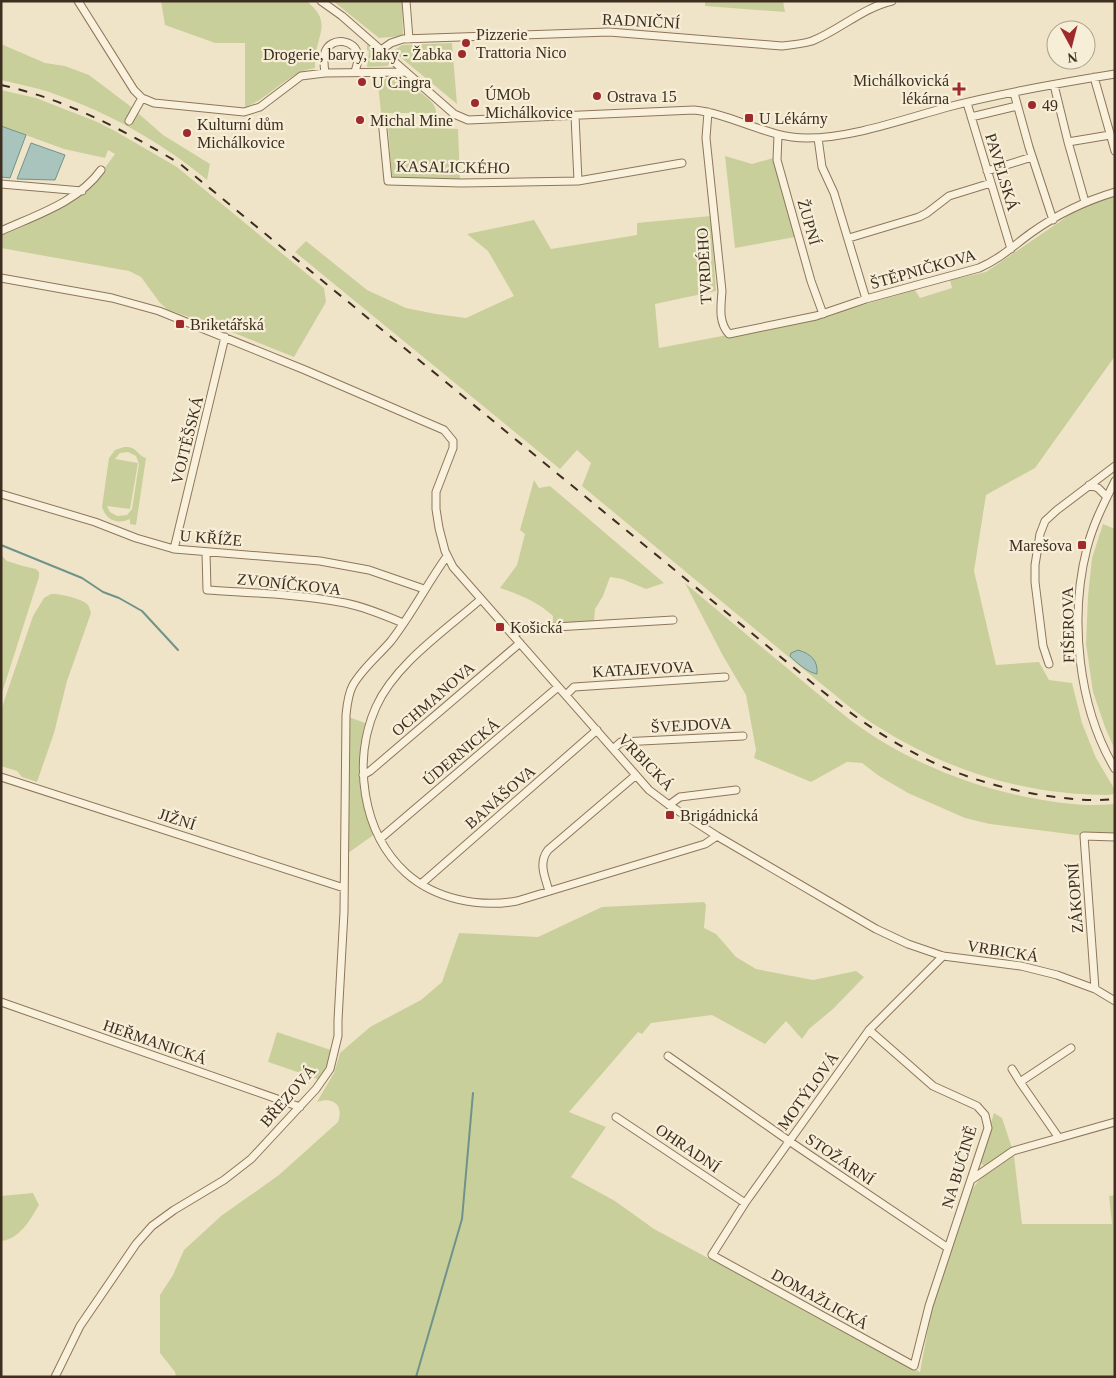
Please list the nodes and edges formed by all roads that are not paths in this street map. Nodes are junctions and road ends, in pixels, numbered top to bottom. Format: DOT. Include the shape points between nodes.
graph roads {
  1 [pos="78,1"];
  2 [pos="321,1"];
  3 [pos="406,1"];
  4 [pos="892,1"];
  5 [pos="409,39"];
  6 [pos="381,50"];
  7 [pos="355,72"];
  8 [pos="406,72"];
  9 [pos="325,73"];
  10 [pos="1115,74"];
  11 [pos="1094,77"];
  12 [pos="1054,85"];
  13 [pos="1014,93"];
  14 [pos="142,98"];
  15 [pos="967,103"];
  16 [pos="1018,106"];
  17 [pos="708,112"];
  18 [pos="575,116"];
  19 [pos="971,117"];
  20 [pos="382,119"];
  21 [pos="129,120"];
  22 [pos="1110,134"];
  23 [pos="778,135"];
  24 [pos="818,138"];
  25 [pos="1068,142"];
  26 [pos="1115,151"];
  27 [pos="1032,157"];
  28 [pos="682,163"];
  29 [pos="101,170"];
  30 [pos="987,171"];
  31 [pos="578,181"];
  32 [pos="991,183"];
  33 [pos="1,184"];
  34 [pos="82,191"];
  35 [pos="1115,192"];
  36 [pos="1085,202"];
  37 [pos="1052,220"];
  38 [pos="1,231"];
  39 [pos="849,238"];
  40 [pos="1011,249"];
  41 [pos="1,278"];
  42 [pos="866,299"];
  43 [pos="823,314"];
  44 [pos="810,318"];
  45 [pos="225,337"];
  46 [pos="1115,466"];
  47 [pos="1115,482"];
  48 [pos="1089,485"];
  49 [pos="1,494"];
  50 [pos="1107,497"];
  51 [pos="174,549"];
  52 [pos="206,552"];
  53 [pos="447,556"];
  54 [pos="424,589"];
  55 [pos="481,599"];
  56 [pos="673,620"];
  57 [pos="403,623"];
  58 [pos="513,635"];
  59 [pos="520,643"];
  60 [pos="1049,664"];
  61 [pos="725,678"];
  62 [pos="558,687"];
  63 [pos="566,695"];
  64 [pos="597,730"];
  65 [pos="743,736"];
  66 [pos="613,749"];
  67 [pos="1115,770"];
  68 [pos="363,775"];
  69 [pos="636,775"];
  70 [pos="1,776"];
  71 [pos="736,790"];
  72 [pos="669,805"];
  73 [pos="717,836"];
  74 [pos="1115,837"];
  75 [pos="381,838"];
  76 [pos="421,884"];
  77 [pos="344,888"];
  78 [pos="549,891"];
  79 [pos="943,956"];
  80 [pos="1095,989"];
  81 [pos="1115,1001"];
  82 [pos="1,1002"];
  83 [pos="868,1030"];
  84 [pos="1071,1048"];
  85 [pos="668,1056"];
  86 [pos="1012,1069"];
  87 [pos="1020,1082"];
  88 [pos="300,1107"];
  89 [pos="616,1116"];
  90 [pos="1115,1122"];
  91 [pos="1059,1138"];
  92 [pos="789,1141"];
  93 [pos="971,1180"];
  94 [pos="745,1203"];
  95 [pos="948,1248"];
  96 [pos="712,1256"];
  97 [pos="914,1366"];
  98 [pos="55,1377"];
  1 -- 14 [label="street"];
  2 -- 6 [label="street"];
  3 -- 5 [label="street"];
  4 -- 5 [label="street, RADNIČNÍ" via="871,8 812,41 795,45 609,32"];
  5 -- 6 [label="street, RADNIČNÍ" via="394,41"];
  6 -- 8 [label="street"];
  7 -- 8 [label="street"];
  7 -- 9 [label="street"];
  7 -- 9 [label="street" via="357,52 350,44 341,41 326,51"];
  8 -- 18 [label="street" via="454,114 466,120"];
  9 -- 14 [label="street" via="301,76 260,107 244,112 154,103"];
  10 -- 11 [label="street"];
  11 -- 12 [label="street"];
  11 -- 22 [label="street"];
  12 -- 13 [label="street"];
  12 -- 25 [label="street"];
  13 -- 15 [label="street"];
  13 -- 16 [label="street"];
  14 -- 21 [label="street"];
  15 -- 19 [label="street, PAVELSKÁ"];
  15 -- 24 [label="street" via="851,133"];
  16 -- 19 [label="street"];
  16 -- 27 [label="street"];
  17 -- 18 [label="street" via="681,110"];
  17 -- 23 [label="street"];
  17 -- 44 [label="street, TVRDÉHO" via="706,138 723,326 729,334"];
  18 -- 31 [label="street"];
  19 -- 30 [label="street, PAVELSKÁ"];
  20 -- 31 [label="street, KASALICKÉHO" via="388,181"];
  22 -- 25 [label="street"];
  22 -- 26 [label="street"];
  23 -- 24 [label="street"];
  23 -- 43 [label="street, ŽUPNÍ" via="777,160"];
  24 -- 39 [label="street" via="822,167"];
  25 -- 36 [label="street"];
  27 -- 30 [label="street"];
  27 -- 37 [label="street"];
  28 -- 31 [label="street, KASALICKÉHO"];
  29 -- 34 [label="street"];
  30 -- 32 [label="street, PAVELSKÁ"];
  32 -- 39 [label="street" via="949,196 919,217"];
  32 -- 40 [label="street, PAVELSKÁ"];
  33 -- 34 [label="street"];
  34 -- 38 [label="street"];
  35 -- 36 [label="street, ŠTĚPNIČKOVA"];
  36 -- 37 [label="street, ŠTĚPNIČKOVA"];
  37 -- 40 [label="street, ŠTĚPNIČKOVA"];
  39 -- 42 [label="street"];
  40 -- 42 [label="street, ŠTĚPNIČKOVA" via="979,268"];
  41 -- 45 [label="street" via="135,304"];
  42 -- 43 [label="street, ŠTĚPNIČKOVA"];
  43 -- 44 [label="street, ŠTĚPNIČKOVA"];
  45 -- 51 [label="street, VOJTĚŠSKÁ"];
  45 -- 53 [label="street, VRBICKÁ" via="444,430 454,448 435,500"];
  46 -- 48 [label="street"];
  47 -- 50 [label="street, FIŠEROVA"];
  48 -- 50 [label="street"];
  48 -- 60 [label="street" via="1045,521 1040,534 1035,582 1042,646"];
  49 -- 51 [label="street, U KŘÍŽE"];
  50 -- 67 [label="street, FIŠEROVA" via="1087,548 1080,584 1079,627 1085,693 1099,738"];
  51 -- 52 [label="street, U KŘÍŽE"];
  52 -- 54 [label="street, U KŘÍŽE" via="343,565"];
  52 -- 57 [label="street, ZVONÍČKOVA" via="206,590 346,603"];
  53 -- 54 [label="street"];
  53 -- 55 [label="street, VRBICKÁ"];
  54 -- 57 [label="street"];
  55 -- 58 [label="street, VRBICKÁ"];
  55 -- 68 [label="street" via="393,678 370,721"];
  56 -- 58 [label="street" via="522,629"];
  57 -- 77 [label="street, BŘEZOVÁ" via="353,684 348,695"];
  58 -- 59 [label="street, VRBICKÁ"];
  59 -- 62 [label="street, VRBICKÁ"];
  59 -- 68 [label="street, OCHMANOVA"];
  61 -- 63 [label="street, KATAJEVOVA" via="574,687"];
  62 -- 63 [label="street, VRBICKÁ"];
  62 -- 75 [label="street, ÚDERNICKÁ"];
  63 -- 64 [label="street, VRBICKÁ"];
  64 -- 66 [label="street, VRBICKÁ"];
  64 -- 76 [label="street, BANÁŠOVA"];
  65 -- 66 [label="street, ŠVEJDOVA" via="621,742"];
  66 -- 69 [label="street, VRBICKÁ"];
  68 -- 75 [label="street" via="369,810"];
  69 -- 72 [label="street, VRBICKÁ"];
  69 -- 78 [label="street" via="544,855 542,868"];
  70 -- 77 [label="street, JIŽNÍ"];
  71 -- 72 [label="street" via="680,797"];
  72 -- 73 [label="street, VRBICKÁ"];
  73 -- 78 [label="street" via="705,844"];
  73 -- 79 [label="street, VRBICKÁ" via="876,929"];
  74 -- 80 [label="street, ZÁKOPNÍ" via="1084,836"];
  75 -- 76 [label="street" via="396,863"];
  76 -- 78 [label="street" via="447,896 486,903 517,901"];
  77 -- 88 [label="street, BŘEZOVÁ" via="338,1036 330,1069"];
  79 -- 80 [label="street, VRBICKÁ" via="1021,966"];
  79 -- 83 [label="street, MOTÝLOVÁ"];
  80 -- 81 [label="street, VRBICKÁ"];
  82 -- 88 [label="street, HEŘMANICKÁ"];
  83 -- 92 [label="street, MOTÝLOVÁ"];
  83 -- 93 [label="street, NA BUČINĚ" via="933,1086 977,1106 986,1115 988,1128"];
  84 -- 87 [label="street"];
  85 -- 92 [label="street, STOŽÁRNÍ"];
  86 -- 87 [label="street"];
  87 -- 91 [label="street"];
  88 -- 98 [label="street, BŘEZOVÁ" via="251,1159 224,1180 174,1210 141,1238 86,1316"];
  89 -- 94 [label="street, OHRADNÍ"];
  90 -- 91 [label="street"];
  91 -- 93 [label="street" via="1013,1151"];
  92 -- 94 [label="street, MOTÝLOVÁ"];
  92 -- 95 [label="street, STOŽÁRNÍ"];
  93 -- 95 [label="street, NA BUČINĚ"];
  94 -- 96 [label="street, MOTÝLOVÁ"];
  95 -- 97 [label="street, NA BUČINĚ"];
  96 -- 97 [label="street, DOMAŽLICKÁ"];
}
